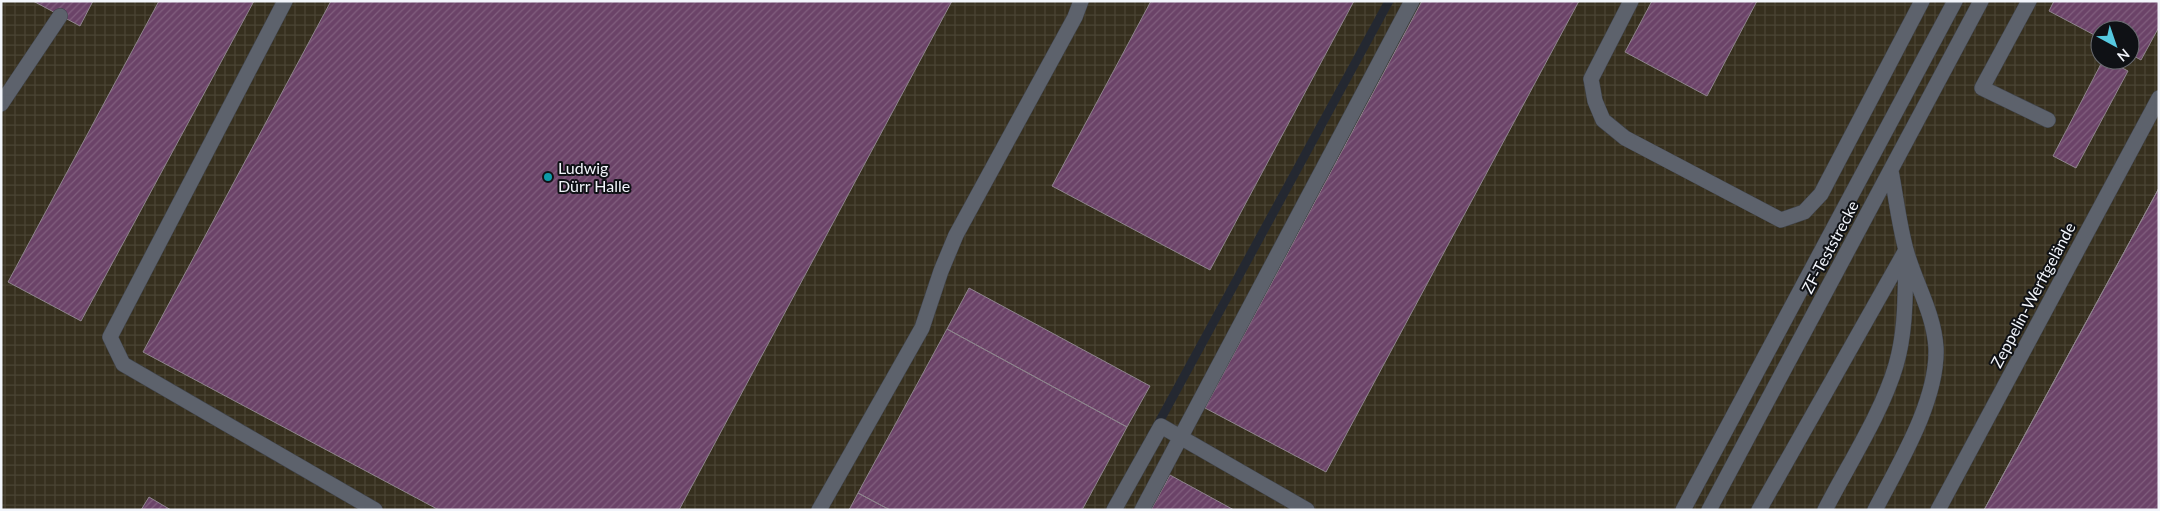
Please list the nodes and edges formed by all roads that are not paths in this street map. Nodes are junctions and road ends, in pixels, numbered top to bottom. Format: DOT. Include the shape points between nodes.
graph roads {
  1 [pos="285,1"];
  2 [pos="1081,1"];
  3 [pos="1412,1"];
  4 [pos="1630,1"];
  5 [pos="1922,1"];
  6 [pos="1955,1"];
  7 [pos="1981,1"];
  8 [pos="2029,1"];
  9 [pos="60,16"];
  10 [pos="2159,98"];
  11 [pos="1,104"];
  12 [pos="2048,120"];
  13 [pos="1891,171"];
  14 [pos="1906,250"];
  15 [pos="1181,437"];
  16 [pos="376,510"];
  17 [pos="819,510"];
  18 [pos="1114,510"];
  19 [pos="1142,510"];
  20 [pos="1307,510"];
  21 [pos="1683,510"];
  22 [pos="1709,510"];
  23 [pos="1758,510"];
  24 [pos="1825,510"];
  25 [pos="1875,510"];
  26 [pos="1938,510"];
  1 -- 16 [label="lane" via="110,337 123,364"];
  2 -- 17 [label="lane" via="1076,17 956,235 922,328"];
  3 -- 15 [label="lane"];
  4 -- 5 [label="lane" via="1591,79 1594,101 1603,120 1625,138 1781,220 1804,212 1821,194"];
  6 -- 21 [label="lane, ZF-Teststrecke"];
  7 -- 13 [label="lane, ZF-Teststrecke"];
  8 -- 12 [label="lane" via="1982,88"];
  9 -- 11 [label="lane"];
  10 -- 26 [label="lane, Zeppelin-Werftgelände"];
  13 -- 14 [label="lane"];
  13 -- 22 [label="lane, ZF-Teststrecke"];
  14 -- 23 [label="lane"];
  14 -- 24 [label="lane" via="1905,310 1896,366 1876,414"];
  14 -- 25 [label="lane" via="1934,328 1933,377 1919,424"];
  15 -- 18 [label="lane" via="1161,426"];
  15 -- 19 [label="lane"];
  15 -- 20 [label="lane"];
}
